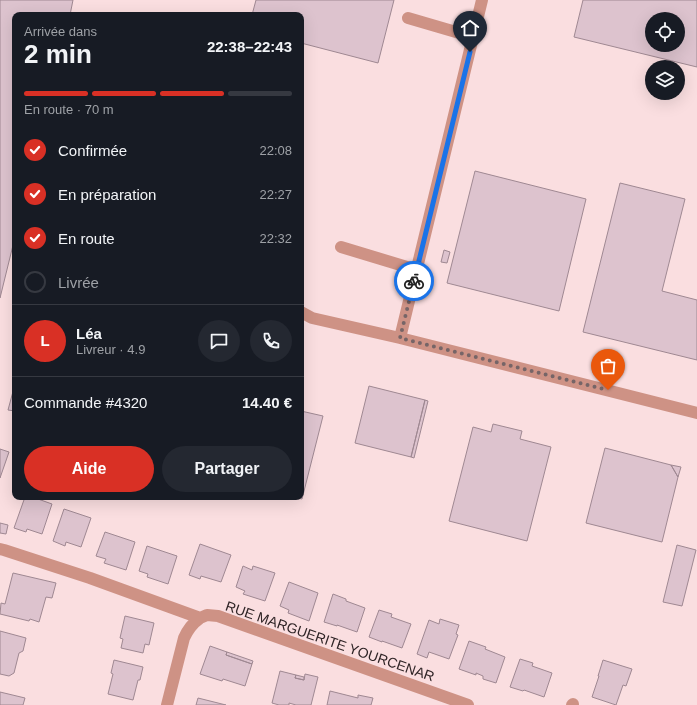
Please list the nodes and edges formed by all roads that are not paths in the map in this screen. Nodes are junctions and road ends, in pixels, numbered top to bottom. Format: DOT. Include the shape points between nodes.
graph roads {
  1 [pos="482,0"];
  2 [pos="408,18"];
  3 [pos="473,37"];
  4 [pos="341,247"];
  5 [pos="417,270"];
  6 [pos="304,314"];
  7 [pos="400,338"];
  8 [pos="697,413"];
  9 [pos="0,549"];
  10 [pos="200,618"];
  11 [pos="167,705"];
  12 [pos="468,705"];
  1 -- 3 [label="street"];
  2 -- 3 [label="street"];
  3 -- 5 [label="street"];
  4 -- 5 [label="street"];
  5 -- 7 [label="street"];
  6 -- 7 [label="street" via="312,318"];
  7 -- 8 [label="street"];
  9 -- 10 [label="street, RUE MARGUERITE YOURCENAR"];
  10 -- 11 [label="street" via="187,630"];
  10 -- 12 [label="street, RUE MARGUERITE YOURCENAR" via="207,615 218,616"];
}
